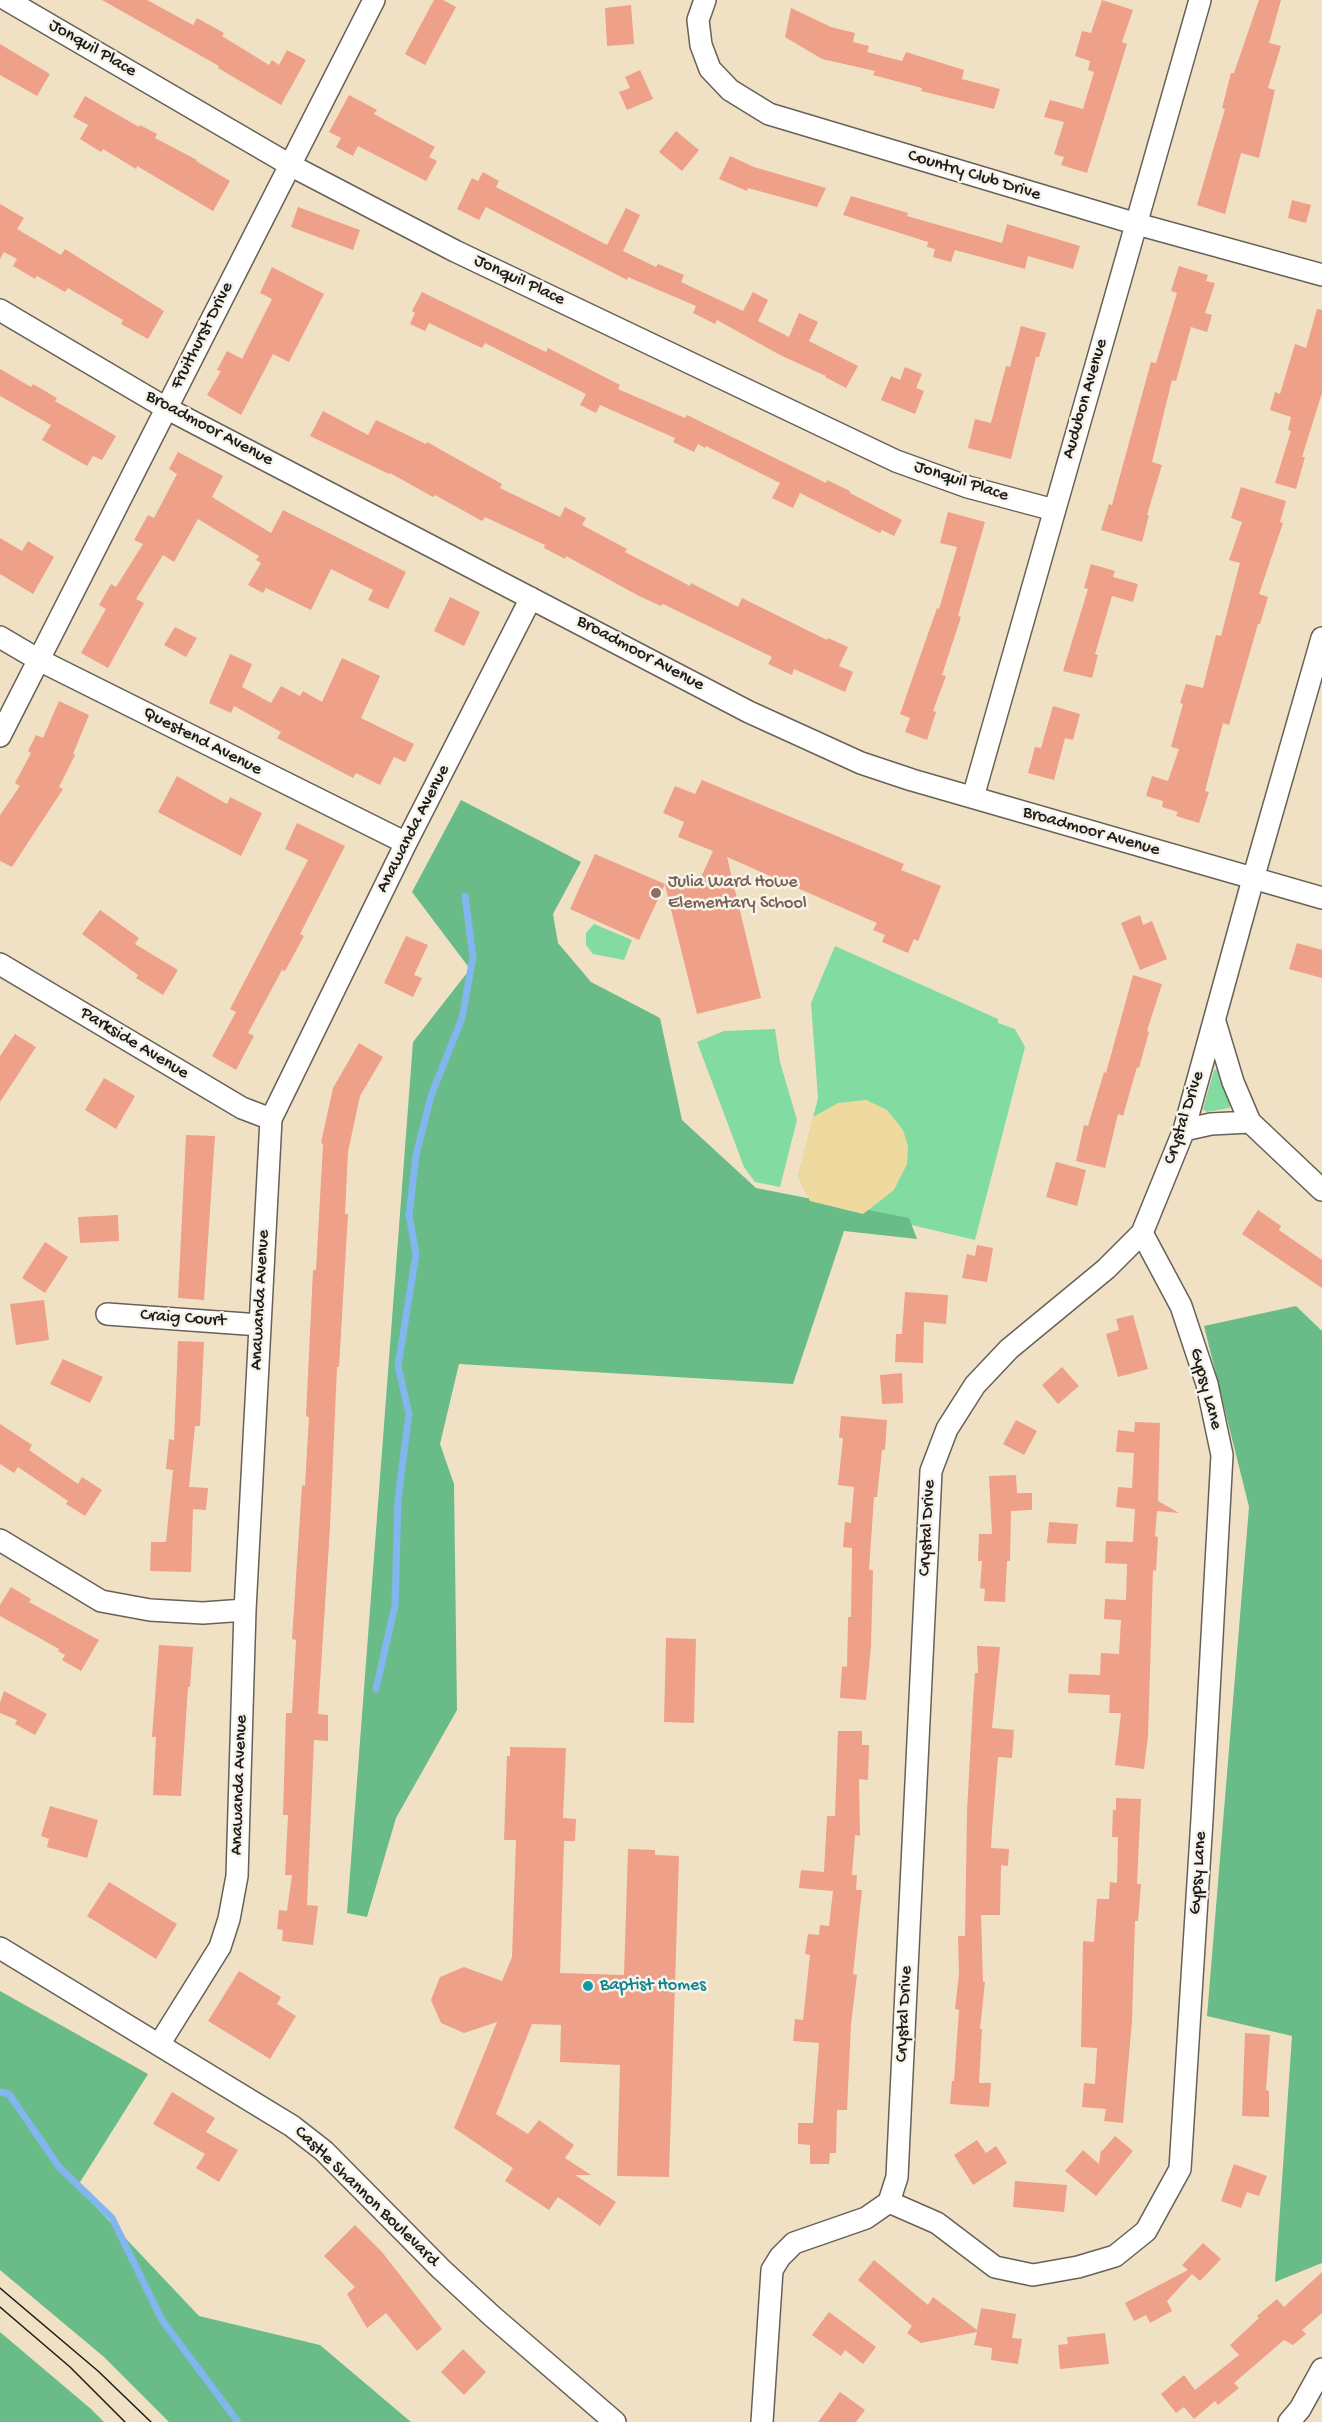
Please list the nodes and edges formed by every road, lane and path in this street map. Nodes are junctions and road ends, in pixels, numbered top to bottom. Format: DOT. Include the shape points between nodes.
graph roads {
  1 [pos="7,0"];
  2 [pos="374,0"];
  3 [pos="705,0"];
  4 [pos="1200,0"];
  5 [pos="290,165"];
  6 [pos="1137,224"];
  7 [pos="1322,274"];
  8 [pos="0,310"];
  9 [pos="166,408"];
  10 [pos="1054,510"];
  11 [pos="531,598"];
  12 [pos="0,637"];
  13 [pos="1322,638"];
  14 [pos="39,660"];
  15 [pos="0,736"];
  16 [pos="973,797"];
  17 [pos="406,843"];
  18 [pos="1253,879"];
  19 [pos="1322,898"];
  20 [pos="0,964"];
  21 [pos="1215,1022"];
  22 [pos="271,1119"];
  23 [pos="1250,1122"];
  24 [pos="1184,1130"];
  25 [pos="1322,1190"];
  26 [pos="1142,1233"];
  27 [pos="107,1314"];
  28 [pos="260,1324"];
  29 [pos="0,1540"];
  30 [pos="245,1610"];
  31 [pos="0,1948"];
  32 [pos="160,2043"];
  33 [pos="889,2202"];
  34 [pos="1322,2369"];
  35 [pos="615,2422"];
  36 [pos="762,2422"];
  37 [pos="1289,2422"];
  1 -- 5 [label="street, Jonquil Place"];
  2 -- 5 [label="street, Fruithurst Drive"];
  3 -- 6 [label="street, Country Club Drive" via="698,20 701,45 710,69 729,90 769,114"];
  4 -- 6 [label="street, Audubon Avenue"];
  5 -- 9 [label="street, Fruithurst Drive"];
  5 -- 10 [label="street, Jonquil Place" via="456,251 896,461 968,488"];
  6 -- 7 [label="street, Country Club Drive"];
  6 -- 10 [label="street, Audubon Avenue"];
  8 -- 9 [label="street, Broadmoor Avenue"];
  9 -- 11 [label="street, Broadmoor Avenue"];
  9 -- 14 [label="street, Fruithurst Drive"];
  10 -- 16 [label="street, Audubon Avenue"];
  11 -- 16 [label="street, Broadmoor Avenue" via="749,712 861,763"];
  11 -- 17 [label="street, Anawanda Avenue"];
  12 -- 14 [label="street, Questend Avenue"];
  13 -- 18 [label="street, Crystal Drive"];
  14 -- 15 [label="street, Fruithurst Drive"];
  14 -- 17 [label="street, Questend Avenue"];
  16 -- 18 [label="street, Broadmoor Avenue"];
  17 -- 22 [label="street, Anawanda Avenue"];
  18 -- 19 [label="street, Broadmoor Avenue"];
  18 -- 21 [label="street, Crystal Drive"];
  20 -- 22 [label="street, Parkside Avenue" via="242,1108"];
  21 -- 23 [label="street"];
  21 -- 24 [label="street, Crystal Drive"];
  22 -- 28 [label="street, Anawanda Avenue"];
  23 -- 24 [label="street"];
  23 -- 25 [label="street"];
  24 -- 26 [label="street, Crystal Drive"];
  26 -- 33 [label="street, Crystal Drive" via="1106,1269 1009,1349 975,1385 947,1429 931,1471 897,2177"];
  26 -- 33 [label="street, Gypsy Lane" via="1181,1306 1207,1384 1222,1455 1180,2169 1146,2232 1115,2256 1033,2275 995,2267 937,2223"];
  27 -- 28 [label="street, Craig Court"];
  28 -- 30 [label="street, Anawanda Avenue"];
  29 -- 30 [label="street" via="101,1601 150,1610"];
  30 -- 32 [label="street, Anawanda Avenue" via="237,1876 229,1919 214,1959"];
  31 -- 32 [label="street, Castle Shannon Boulevard"];
  32 -- 35 [label="street, Castle Shannon Boulevard" via="292,2126 324,2151 492,2316"];
  33 -- 36 [label="street" via="866,2218 794,2243 772,2270"];
  34 -- 37 [label="street"];
}
